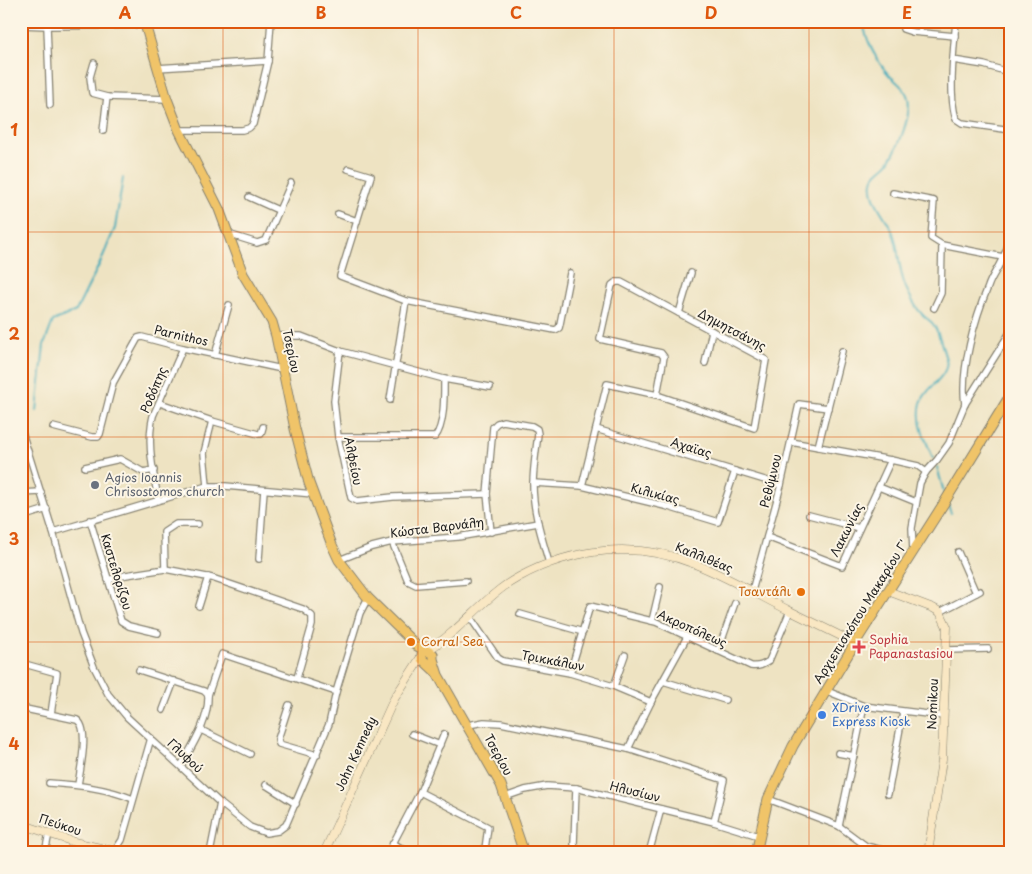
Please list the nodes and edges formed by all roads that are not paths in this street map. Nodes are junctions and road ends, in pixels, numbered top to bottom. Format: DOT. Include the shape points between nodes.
graph roads {
  1 [pos="271,21"];
  2 [pos="902,21"];
  3 [pos="956,21"];
  4 [pos="144,23"];
  5 [pos="92,24"];
  6 [pos="21,25"];
  7 [pos="47,26"];
  8 [pos="955,36"];
  9 [pos="953,60"];
  10 [pos="268,61"];
  11 [pos="94,63"];
  12 [pos="157,68"];
  13 [pos="1005,71"];
  14 [pos="108,97"];
  15 [pos="167,99"];
  16 [pos="50,105"];
  17 [pos="179,130"];
  18 [pos="1011,130"];
  19 [pos="103,131"];
  20 [pos="348,169"];
  21 [pos="291,183"];
  22 [pos="893,194"];
  23 [pos="249,197"];
  24 [pos="278,210"];
  25 [pos="338,214"];
  26 [pos="357,221"];
  27 [pos="228,234"];
  28 [pos="1011,238"];
  29 [pos="942,245"];
  30 [pos="1004,257"];
  31 [pos="691,272"];
  32 [pos="570,273"];
  33 [pos="406,301"];
  34 [pos="229,305"];
  35 [pos="934,308"];
  36 [pos="679,313"];
  37 [pos="712,331"];
  38 [pos="1011,331"];
  39 [pos="276,336"];
  40 [pos="183,348"];
  41 [pos="340,351"];
  42 [pos="842,351"];
  43 [pos="216,354"];
  44 [pos="705,363"];
  45 [pos="395,366"];
  46 [pos="282,369"];
  47 [pos="444,379"];
  48 [pos="490,387"];
  49 [pos="1011,394"];
  50 [pos="657,395"];
  51 [pos="390,400"];
  52 [pos="160,403"];
  53 [pos="965,404"];
  54 [pos="828,408"];
  55 [pos="212,421"];
  56 [pos="53,427"];
  57 [pos="263,427"];
  58 [pos="21,429"];
  59 [pos="596,430"];
  60 [pos="338,437"];
  61 [pos="791,442"];
  62 [pos="818,447"];
  63 [pos="891,460"];
  64 [pos="85,466"];
  65 [pos="154,470"];
  66 [pos="734,471"];
  67 [pos="926,472"];
  68 [pos="533,483"];
  69 [pos="781,485"];
  70 [pos="207,486"];
  71 [pos="582,486"];
  72 [pos="879,487"];
  73 [pos="264,490"];
  74 [pos="41,492"];
  75 [pos="21,493"];
  76 [pos="312,494"];
  77 [pos="487,494"];
  78 [pos="158,500"];
  79 [pos="916,502"];
  80 [pos="47,509"];
  81 [pos="809,515"];
  82 [pos="21,517"];
  83 [pos="90,520"];
  84 [pos="538,523"];
  85 [pos="198,524"];
  86 [pos="859,528"];
  87 [pos="54,532"];
  88 [pos="491,532"];
  89 [pos="767,537"];
  90 [pos="392,542"];
  91 [pos="913,552"];
  92 [pos="958,552"];
  93 [pos="259,558"];
  94 [pos="339,560"];
  95 [pos="549,563"];
  96 [pos="165,569"];
  97 [pos="208,577"];
  98 [pos="108,580"];
  99 [pos="466,581"];
  100 [pos="660,587"];
  101 [pos="752,591"];
  102 [pos="888,591"];
  103 [pos="368,598"];
  104 [pos="735,603"];
  105 [pos="199,606"];
  106 [pos="790,611"];
  107 [pos="940,612"];
  108 [pos="520,614"];
  109 [pos="470,617"];
  110 [pos="652,621"];
  111 [pos="583,632"];
  112 [pos="158,633"];
  113 [pos="687,637"];
  114 [pos="855,643"];
  115 [pos="988,649"];
  116 [pos="946,650"];
  117 [pos="718,651"];
  118 [pos="625,655"];
  119 [pos="427,657"];
  120 [pos="21,663"];
  121 [pos="139,670"];
  122 [pos="570,673"];
  123 [pos="297,678"];
  124 [pos="174,681"];
  125 [pos="663,681"];
  126 [pos="614,686"];
  127 [pos="827,691"];
  128 [pos="336,692"];
  129 [pos="208,695"];
  130 [pos="725,700"];
  131 [pos="651,702"];
  132 [pos="289,705"];
  133 [pos="864,706"];
  134 [pos="21,708"];
  135 [pos="163,710"];
  136 [pos="903,712"];
  137 [pos="51,714"];
  138 [pos="943,716"];
  139 [pos="468,725"];
  140 [pos="201,730"];
  141 [pos="412,734"];
  142 [pos="444,734"];
  143 [pos="150,738"];
  144 [pos="440,745"];
  145 [pos="628,749"];
  146 [pos="838,752"];
  147 [pos="250,754"];
  148 [pos="317,755"];
  149 [pos="854,756"];
  150 [pos="182,766"];
  151 [pos="49,784"];
  152 [pos="78,785"];
  153 [pos="266,785"];
  154 [pos="576,788"];
  155 [pos="420,792"];
  156 [pos="888,794"];
  157 [pos="506,797"];
  158 [pos="133,799"];
  159 [pos="768,799"];
  160 [pos="220,803"];
  161 [pos="296,804"];
  162 [pos="661,809"];
  163 [pos="714,822"];
  164 [pos="21,824"];
  165 [pos="840,826"];
  166 [pos="49,833"];
  167 [pos="759,836"];
  168 [pos="122,840"];
  169 [pos="393,843"];
  170 [pos="484,850"];
  171 [pos="756,850"];
  172 [pos="868,850"];
  173 [pos="121,852"];
  174 [pos="650,852"];
  175 [pos="45,853"];
  176 [pos="210,853"];
  177 [pos="324,853"];
  178 [pos="388,853"];
  179 [pos="409,853"];
  180 [pos="524,853"];
  181 [pos="577,853"];
  182 [pos="658,853"];
  183 [pos="769,853"];
  184 [pos="894,853"];
  185 [pos="928,853"];
  1 -- 10 [label="street"];
  2 -- 8 [label="street" via="903,29 912,32"];
  3 -- 8 [label="street"];
  4 -- 5 [label="street"];
  4 -- 12 [label="main road, Τσερίου"];
  5 -- 7 [label="street"];
  6 -- 7 [label="street"];
  7 -- 16 [label="street"];
  8 -- 9 [label="street"];
  9 -- 13 [label="street"];
  9 -- 18 [label="street" via="953,110 956,119"];
  10 -- 12 [label="street"];
  10 -- 17 [label="street" via="253,124 249,128"];
  11 -- 14 [label="street" via="90,77 92,93"];
  12 -- 15 [label="main road, Τσερίου"];
  14 -- 15 [label="street"];
  14 -- 19 [label="street"];
  15 -- 17 [label="main road, Τσερίου"];
  17 -- 27 [label="main road, Τσερίου" via="220,209"];
  20 -- 26 [label="street" via="371,176"];
  21 -- 24 [label="street"];
  22 -- 29 [label="street" via="934,201 931,238"];
  23 -- 24 [label="street"];
  24 -- 27 [label="street" via="266,240 262,242"];
  25 -- 26 [label="street"];
  26 -- 33 [label="street" via="340,276"];
  27 -- 39 [label="main road, Τσερίου" via="243,274 272,322"];
  28 -- 30 [label="street"];
  29 -- 30 [label="street"];
  29 -- 35 [label="street" via="940,293"];
  30 -- 53 [label="street" via="988,286 977,320 965,368"];
  31 -- 36 [label="street"];
  32 -- 33 [label="street" via="559,328 555,330"];
  33 -- 45 [label="street"];
  34 -- 43 [label="street"];
  36 -- 37 [label="street, Δημητσάνης"];
  36 -- 50 [label="street, Δημητσάνης" via="621,282 612,285 600,338 661,353 664,357"];
  37 -- 44 [label="street"];
  37 -- 50 [label="street, Δημητσάνης" via="766,360 754,428"];
  38 -- 53 [label="street"];
  39 -- 41 [label="street" via="301,336"];
  39 -- 46 [label="main road, Τσερίου"];
  40 -- 43 [label="street, Parnithos"];
  40 -- 52 [label="street, Ροδόπης"];
  40 -- 56 [label="street, Parnithos" via="138,338 113,383 100,434 92,437"];
  41 -- 45 [label="street"];
  41 -- 60 [label="street, Αλφείου" via="334,402"];
  42 -- 54 [label="street"];
  43 -- 46 [label="street, Parnithos"];
  45 -- 47 [label="street"];
  45 -- 51 [label="street"];
  46 -- 76 [label="main road, Τσερίου"];
  47 -- 48 [label="street"];
  47 -- 60 [label="street" via="443,411 435,437"];
  49 -- 91 [label="main road, Αρχιεπισκόπου Μακαρίου Γ'"];
  50 -- 59 [label="street" via="607,384"];
  52 -- 55 [label="street"];
  52 -- 65 [label="street, Ροδόπης" via="150,438"];
  53 -- 67 [label="street" via="949,443"];
  54 -- 61 [label="street, Ρεθύμνου" via="799,404"];
  54 -- 62 [label="street"];
  55 -- 57 [label="street" via="258,434 262,434"];
  55 -- 70 [label="street" via="204,452"];
  58 -- 74 [label="street, Γλυφού"];
  59 -- 66 [label="street, Αχαϊας"];
  59 -- 71 [label="street"];
  60 -- 77 [label="street, Αλφείου" via="350,498 354,500"];
  61 -- 62 [label="street"];
  61 -- 69 [label="street, Ρεθύμνου"];
  62 -- 63 [label="street"];
  63 -- 67 [label="street" via="918,466"];
  63 -- 72 [label="street, Λακωνίας"];
  64 -- 65 [label="street" via="120,459 143,472"];
  65 -- 78 [label="street, Ροδόπης"];
  66 -- 69 [label="street, Αχαϊας"];
  66 -- 71 [label="street, Κιλικίας" via="718,522"];
  67 -- 79 [label="street"];
  68 -- 71 [label="street, Κιλικίας"];
  68 -- 77 [label="street" via="537,429 503,421 495,425 493,431"];
  68 -- 84 [label="street"];
  69 -- 89 [label="street, Ρεθύμνου"];
  70 -- 73 [label="street"];
  70 -- 78 [label="street"];
  72 -- 79 [label="street"];
  72 -- 86 [label="street, Λακωνίας"];
  73 -- 76 [label="street"];
  73 -- 93 [label="street"];
  74 -- 75 [label="street"];
  74 -- 80 [label="street, Γλυφού"];
  76 -- 94 [label="main road, Τσερίου"];
  77 -- 88 [label="street"];
  78 -- 83 [label="street"];
  79 -- 91 [label="street"];
  80 -- 82 [label="street"];
  80 -- 87 [label="street, Γλυφού"];
  81 -- 86 [label="street"];
  83 -- 87 [label="street"];
  83 -- 98 [label="street, Καστελορίζου"];
  84 -- 88 [label="street, Κώστα Βαρνάλη"];
  84 -- 95 [label="street"];
  85 -- 96 [label="street" via="176,524 164,532"];
  86 -- 89 [label="street, Λακωνίας" via="842,566"];
  87 -- 143 [label="street, Γλυφού" via="81,633 94,667 122,712"];
  88 -- 90 [label="street, Κώστα Βαρνάλη"];
  89 -- 101 [label="street, Ρεθύμνου"];
  90 -- 94 [label="street, Κώστα Βαρνάλη"];
  90 -- 99 [label="street" via="408,581 416,585"];
  91 -- 102 [label="main road, Αρχιεπισκόπου Μακαρίου Γ'"];
  92 -- 107 [label="street" via="978,592"];
  94 -- 103 [label="main road, Τσερίου"];
  95 -- 101 [label="street, Καλλιθέας" via="578,554 631,549 694,563"];
  95 -- 109 [label="street, Καλλιθέας" via="518,577"];
  96 -- 97 [label="street"];
  96 -- 98 [label="street"];
  97 -- 105 [label="street"];
  97 -- 123 [label="street" via="304,609 312,616"];
  98 -- 112 [label="street, Καστελορίζου" via="121,621"];
  100 -- 110 [label="street"];
  101 -- 106 [label="street, Καλλιθέας"];
  102 -- 107 [label="street"];
  102 -- 114 [label="main road, Αρχιεπισκόπου Μακαρίου Γ'"];
  103 -- 119 [label="main road, Τσερίου"];
  103 -- 128 [label="street, Γλυφού" via="360,613"];
  104 -- 117 [label="street"];
  106 -- 114 [label="street, Καλλιθέας"];
  106 -- 117 [label="street, Ακροπόλεως" via="769,661 764,665 751,666"];
  107 -- 116 [label="street, Nomikou" via="947,627"];
  108 -- 111 [label="street"];
  109 -- 119 [label="street, Καλλιθέας"];
  109 -- 122 [label="street, Τρικκάλων" via="503,661"];
  110 -- 111 [label="street, Ακροπόλεως" via="590,606"];
  110 -- 113 [label="street, Ακροπόλεως"];
  111 -- 122 [label="street, Ακροπόλεως"];
  113 -- 117 [label="street, Ακροπόλεως"];
  113 -- 125 [label="street"];
  114 -- 127 [label="main road, Αρχιεπισκόπου Μακαρίου Γ'"];
  115 -- 116 [label="street"];
  116 -- 138 [label="street, Nomikou"];
  118 -- 126 [label="street"];
  119 -- 139 [label="main road, Τσερίου"];
  119 -- 177 [label="street, John Kennedy" via="415,667 394,699"];
  120 -- 137 [label="street" via="57,673"];
  121 -- 124 [label="street"];
  122 -- 126 [label="street, Τρικκάλων"];
  123 -- 128 [label="street"];
  123 -- 129 [label="street" via="222,654"];
  124 -- 129 [label="street"];
  124 -- 135 [label="street"];
  125 -- 130 [label="street"];
  125 -- 131 [label="street"];
  126 -- 131 [label="street, Τρικκάλων"];
  127 -- 133 [label="street"];
  127 -- 159 [label="main road, Αρχιεπισκόπου Μακαρίου Γ'" via="793,746"];
  128 -- 148 [label="street, Γλυφού" via="329,724"];
  129 -- 140 [label="street"];
  131 -- 145 [label="street"];
  132 -- 148 [label="street" via="279,744"];
  133 -- 136 [label="street"];
  133 -- 149 [label="street"];
  134 -- 137 [label="street"];
  136 -- 138 [label="street"];
  136 -- 156 [label="street"];
  137 -- 152 [label="street" via="77,720 83,726"];
  138 -- 185 [label="street, Nomikou" via="942,760"];
  139 -- 145 [label="street" via="501,723"];
  139 -- 157 [label="main road, Τσερίου"];
  140 -- 147 [label="street"];
  140 -- 150 [label="street"];
  141 -- 144 [label="street"];
  142 -- 144 [label="street"];
  143 -- 150 [label="street, Γλυφού"];
  143 -- 158 [label="street"];
  144 -- 155 [label="street"];
  145 -- 163 [label="street" via="724,780"];
  146 -- 149 [label="street"];
  148 -- 161 [label="street, Γλυφού"];
  149 -- 165 [label="street"];
  150 -- 160 [label="street, Γλυφού"];
  151 -- 152 [label="street"];
  152 -- 158 [label="street"];
  153 -- 161 [label="street"];
  154 -- 157 [label="street, Ηλυσίων" via="547,786"];
  154 -- 162 [label="street, Ηλυσίων"];
  154 -- 181 [label="street" via="574,844"];
  155 -- 169 [label="street"];
  155 -- 170 [label="street" via="488,827"];
  157 -- 180 [label="main road, Τσερίου"];
  158 -- 168 [label="street"];
  159 -- 165 [label="street"];
  159 -- 167 [label="main road, Αρχιεπισκόπου Μακαρίου Γ'"];
  160 -- 161 [label="street, Γλυφού" via="250,827 266,833 278,831 286,825"];
  160 -- 176 [label="street"];
  162 -- 163 [label="street, Ηλυσίων"];
  162 -- 174 [label="street"];
  163 -- 167 [label="street, Ηλυσίων"];
  164 -- 166 [label="street, Πεύκου"];
  165 -- 172 [label="street"];
  166 -- 173 [label="street, Πεύκου"];
  166 -- 175 [label="street"];
  167 -- 171 [label="main road, Αρχιεπισκόπου Μακαρίου Γ'"];
  168 -- 173 [label="street"];
  168 -- 173 [label="street"];
  169 -- 178 [label="street"];
  169 -- 179 [label="street"];
  171 -- 183 [label="street"];
  172 -- 184 [label="street"];
  174 -- 182 [label="street"];
}
